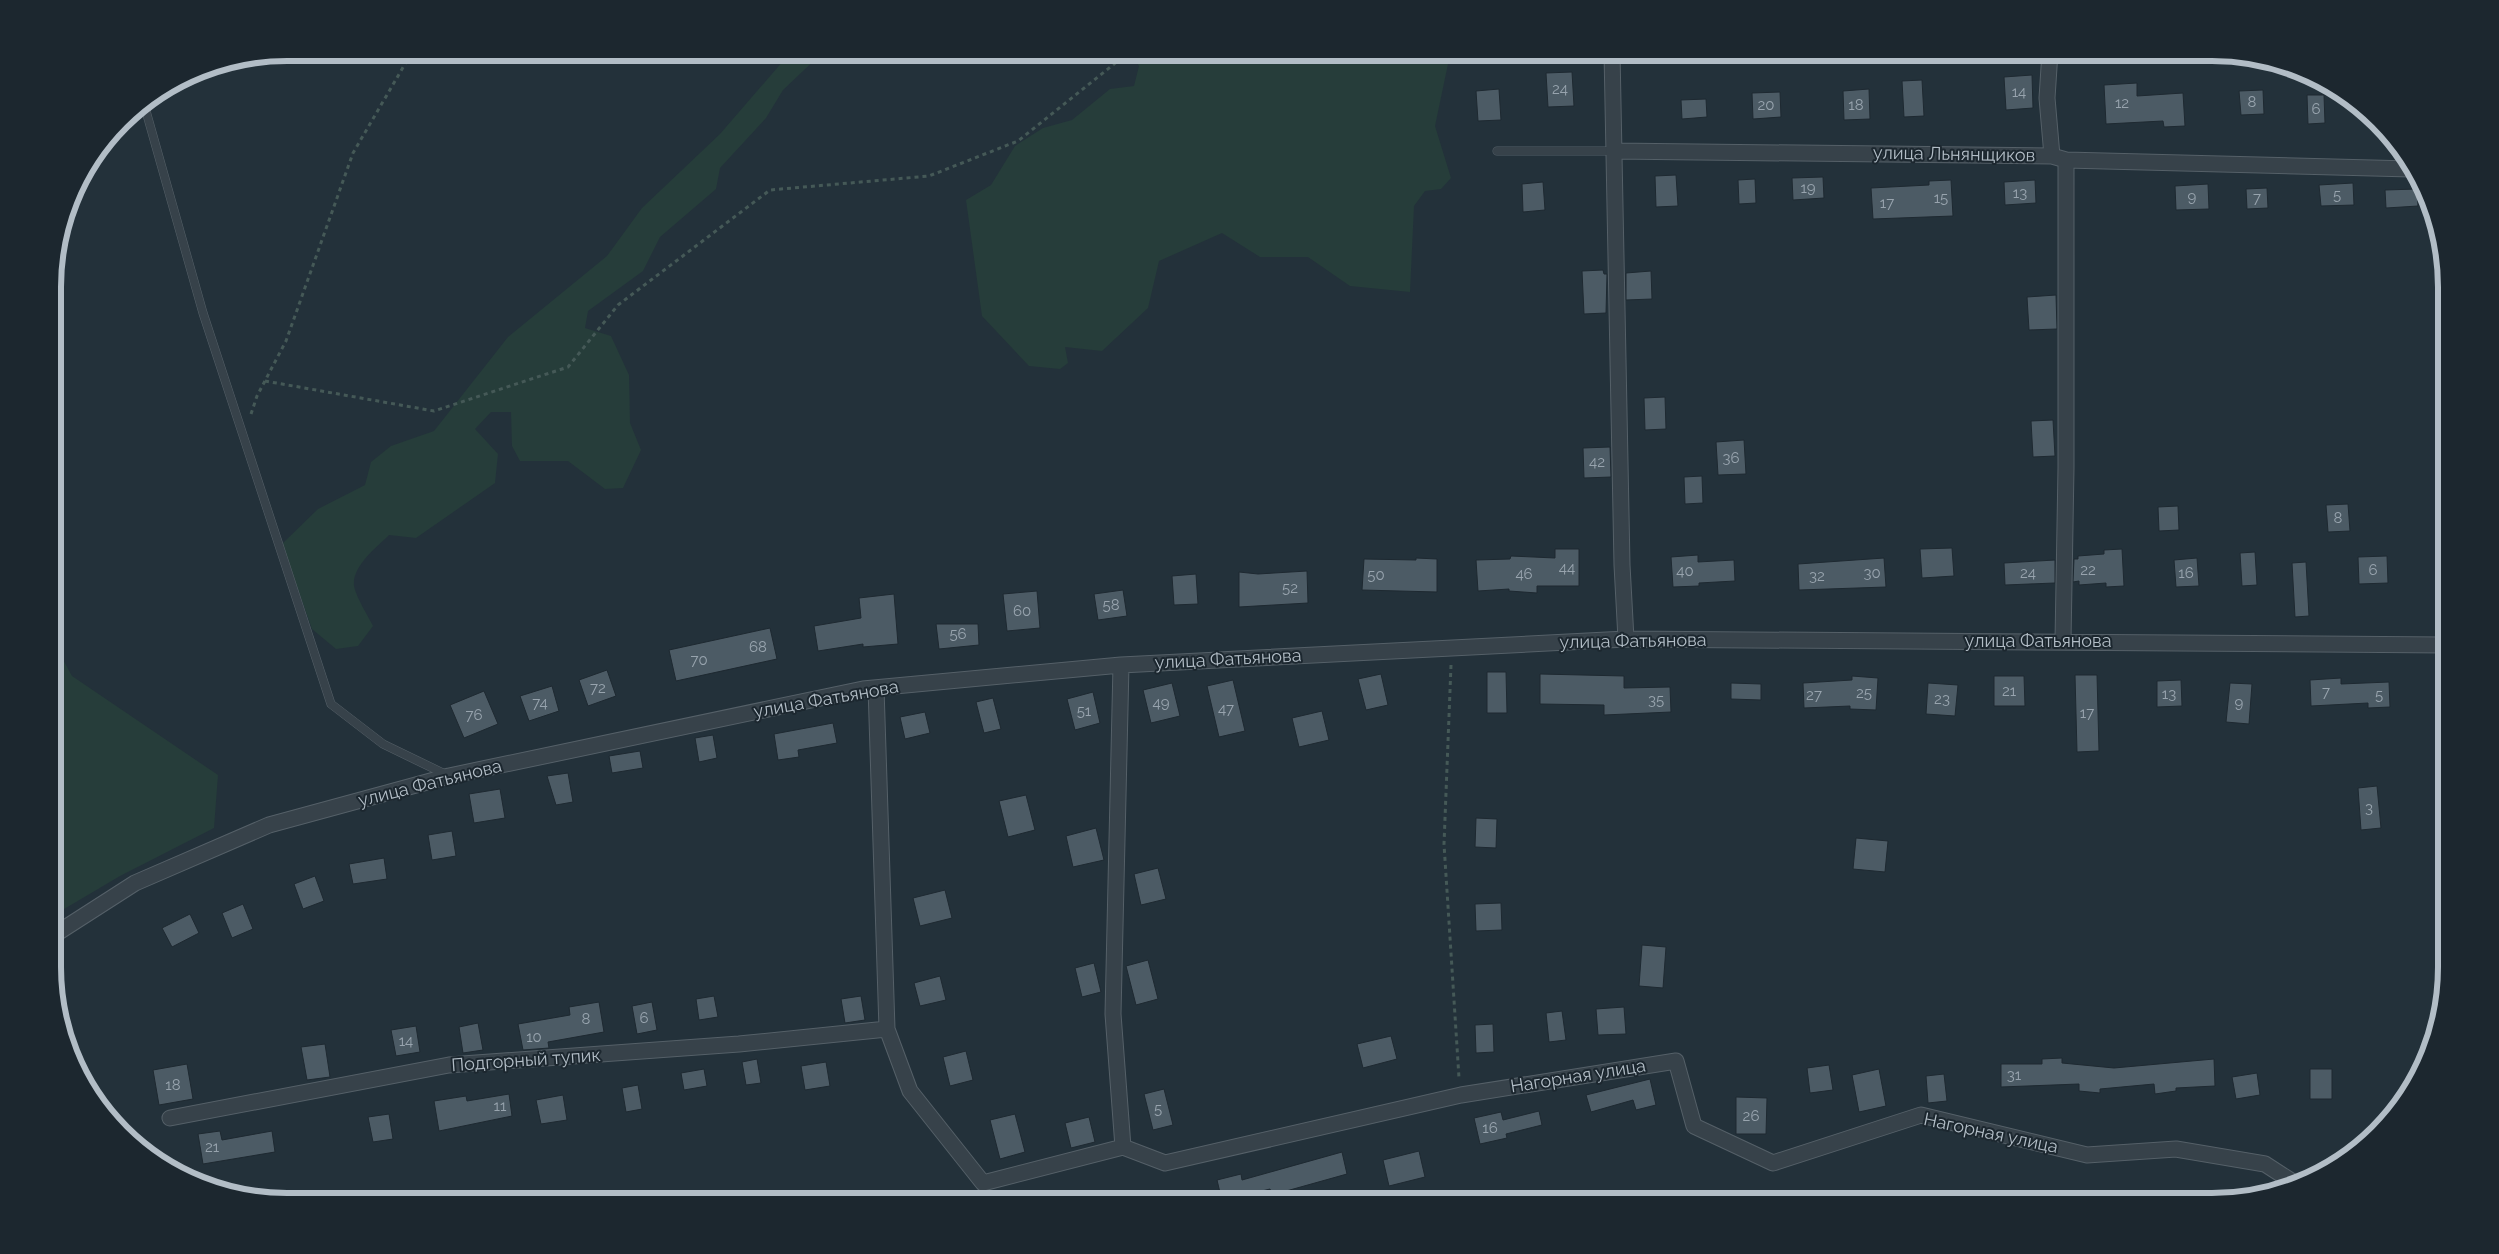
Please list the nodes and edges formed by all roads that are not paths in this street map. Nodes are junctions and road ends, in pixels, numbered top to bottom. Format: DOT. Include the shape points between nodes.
graph roads {
  1 [pos="1612,61"];
  2 [pos="2049,61"];
  3 [pos="146,111"];
  4 [pos="1615,150"];
  5 [pos="1497,151"];
  6 [pos="2059,158"];
  7 [pos="2404,169"];
  8 [pos="1626,639"];
  9 [pos="2063,641"];
  10 [pos="2438,645"];
  11 [pos="1121,665"];
  12 [pos="876,688"];
  13 [pos="449,776"];
  14 [pos="61,931"];
  15 [pos="887,1029"];
  16 [pos="170,1118"];
  17 [pos="1123,1147"];
  18 [pos="2289,1179"];
  1 -- 4 [label="street"];
  2 -- 6 [label="street" via="2047,98"];
  3 -- 13 [label="lane" via="203,313 331,704 383,744"];
  4 -- 5 [label="lane, улица Льнянщиков"];
  4 -- 6 [label="street, улица Льнянщиков"];
  4 -- 8 [label="street"];
  6 -- 7 [label="street, улица Льнянщиков"];
  6 -- 9 [label="street" via="2066,468"];
  8 -- 9 [label="street, улица Фатьянова"];
  8 -- 11 [label="street, улица Фатьянова"];
  9 -- 10 [label="street, улица Фатьянова"];
  11 -- 12 [label="street, улица Фатьянова"];
  11 -- 17 [label="street" via="1113,1014"];
  12 -- 13 [label="street, улица Фатьянова"];
  12 -- 15 [label="street"];
  13 -- 14 [label="street, улица Фатьянова" via="268,825 135,883"];
  15 -- 16 [label="street, Подгорный тупик" via="739,1044 449,1065"];
  15 -- 17 [label="street" via="910,1092 983,1183"];
  17 -- 18 [label="street, Нагорная улица" via="1165,1163 1460,1095 1676,1061 1694,1126 1773,1162 1921,1115 2087,1155 2176,1149 2265,1164"];
}
